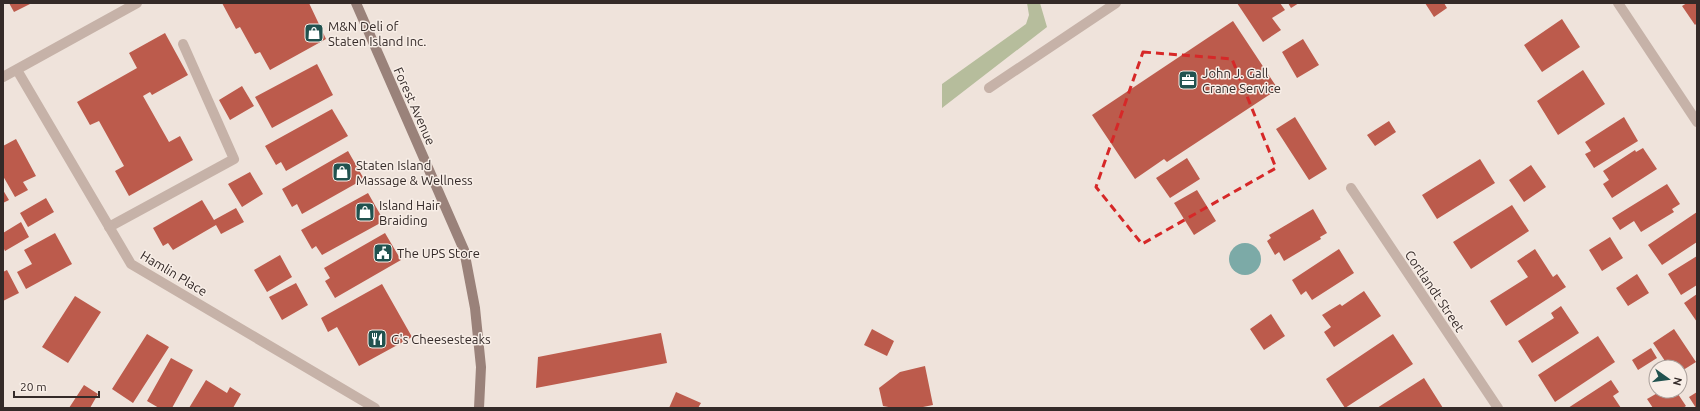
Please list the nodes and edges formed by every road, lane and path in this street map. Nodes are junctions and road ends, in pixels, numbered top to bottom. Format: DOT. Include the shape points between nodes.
graph roads {
  1 [pos="137,3"];
  2 [pos="356,3"];
  3 [pos="1116,3"];
  4 [pos="1618,3"];
  5 [pos="183,44"];
  6 [pos="17,70"];
  7 [pos="3,77"];
  8 [pos="989,88"];
  9 [pos="1697,122"];
  10 [pos="1351,188"];
  11 [pos="109,227"];
  12 [pos="375,408"];
  13 [pos="479,408"];
  14 [pos="1498,408"];
  1 -- 6 [label="street"];
  2 -- 13 [label="main road, Forest Avenue" via="464,250 476,308 481,367"];
  3 -- 8 [label="street"];
  4 -- 9 [label="street"];
  5 -- 11 [label="street" via="234,160"];
  6 -- 7 [label="street"];
  6 -- 11 [label="street, Hamlin Place"];
  10 -- 14 [label="street, Cortlandt Street"];
  11 -- 12 [label="street, Hamlin Place" via="131,264"];
}
